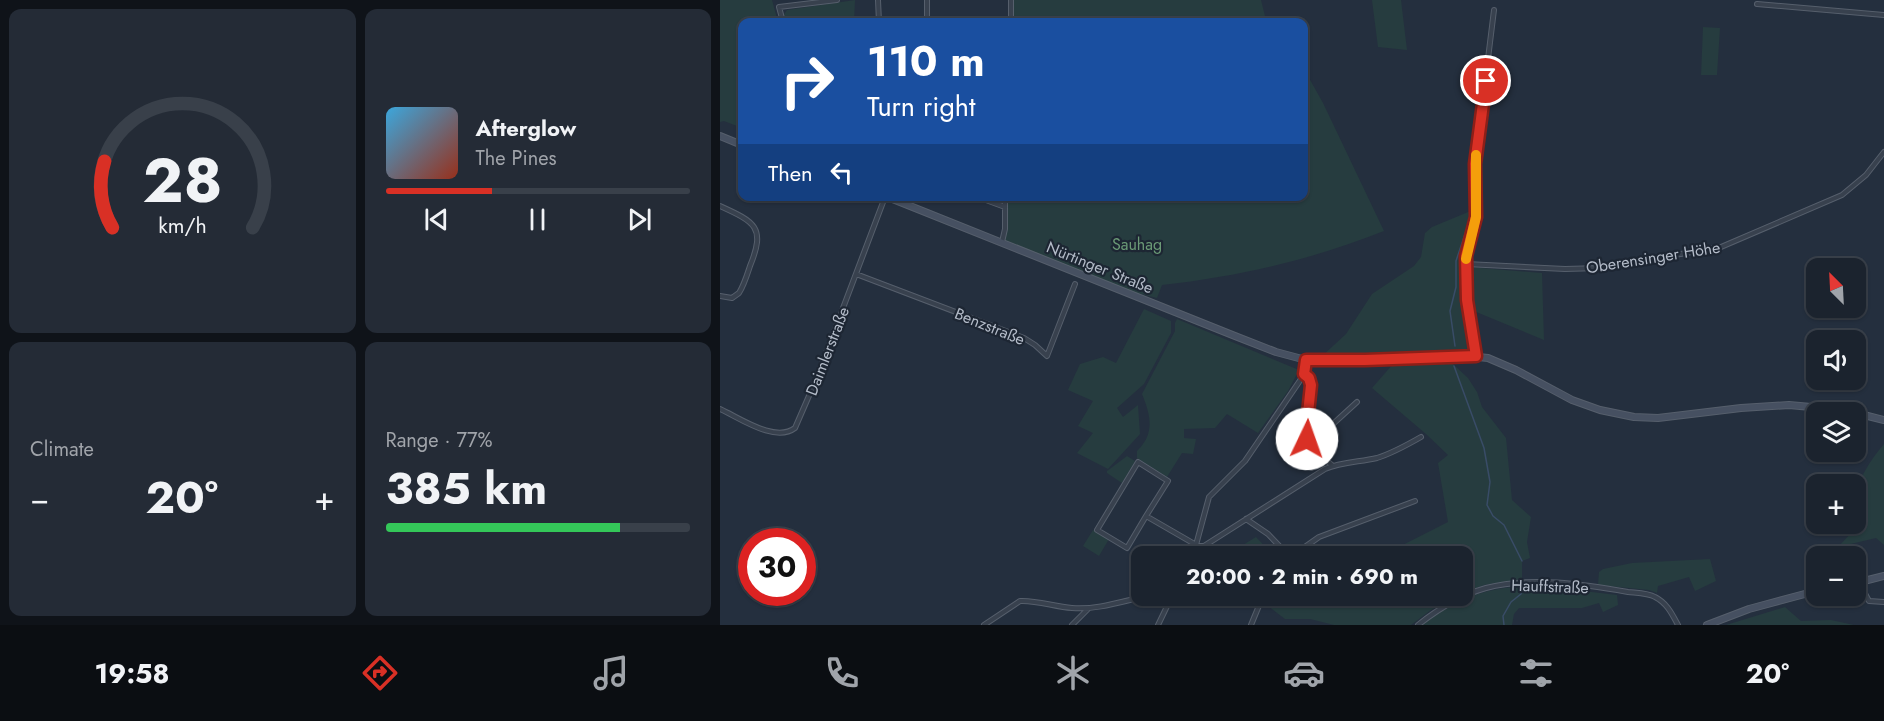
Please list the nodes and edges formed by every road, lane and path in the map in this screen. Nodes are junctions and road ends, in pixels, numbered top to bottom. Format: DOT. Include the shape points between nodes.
graph roads {
  1 [pos="837,0"];
  2 [pos="878,0"];
  3 [pos="927,0"];
  4 [pos="1011,0"];
  5 [pos="1757,4"];
  6 [pos="1494,10"];
  7 [pos="1884,15"];
  8 [pos="782,18"];
  9 [pos="879,18"];
  10 [pos="927,18"];
  11 [pos="1011,18"];
  12 [pos="720,136"];
  13 [pos="738,143"];
  14 [pos="1884,152"];
  15 [pos="883,201"];
  16 [pos="898,201"];
  17 [pos="989,201"];
  18 [pos="1005,201"];
  19 [pos="720,206"];
  20 [pos="1005,207"];
  21 [pos="1002,242"];
  22 [pos="1466,264"];
  23 [pos="856,274"];
  24 [pos="1075,284"];
  25 [pos="720,296"];
  26 [pos="1476,356"];
  27 [pos="1306,360"];
  28 [pos="1304,374"];
  29 [pos="1357,402"];
  30 [pos="1806,407"];
  31 [pos="720,409"];
  32 [pos="1866,416"];
  33 [pos="1884,420"];
  34 [pos="1421,437"];
  35 [pos="1310,444"];
  36 [pos="1333,466"];
  37 [pos="1415,501"];
  38 [pos="1146,516"];
  39 [pos="1246,519"];
  40 [pos="1198,546"];
  41 [pos="1204,546"];
  42 [pos="1280,546"];
  43 [pos="1305,546"];
  44 [pos="1884,576"];
  45 [pos="1866,580"];
  46 [pos="1806,594"];
  47 [pos="1866,596"];
  48 [pos="1131,600"];
  49 [pos="1884,602"];
  50 [pos="1167,606"];
  51 [pos="1259,606"];
  52 [pos="1088,609"];
  53 [pos="984,625"];
  54 [pos="1072,625"];
  55 [pos="1158,625"];
  56 [pos="1251,625"];
  57 [pos="1418,625"];
  58 [pos="1678,625"];
  59 [pos="1707,625"];
  1 -- 8 [label="street" via="779,7"];
  2 -- 9 [label="street"];
  3 -- 10 [label="street"];
  4 -- 11 [label="street"];
  5 -- 7 [label="street"];
  6 -- 22 [label="street" via="1475,164 1476,217"];
  12 -- 13 [label="main road"];
  14 -- 22 [label="street, Oberensinger Höhe" via="1866,175 1842,195 1721,247 1600,268"];
  15 -- 23 [label="street, Daimlerstraße"];
  16 -- 21 [label="main road, Nürtinger Straße"];
  17 -- 20 [label="street"];
  18 -- 20 [label="street"];
  19 -- 25 [label="street" via="750,221 758,243 739,293"];
  20 -- 21 [label="street"];
  21 -- 27 [label="main road, Nürtinger Straße" via="1266,348"];
  22 -- 26 [label="street"];
  23 -- 24 [label="street, Benzstraße" via="1024,338 1047,356"];
  23 -- 31 [label="street, Daimlerstraße" via="795,428 781,434 771,433"];
  26 -- 27 [label="main road, Nürtinger Straße"];
  26 -- 30 [label="main road, Nürtinger Straße" via="1502,363 1572,400 1617,414 1658,418 1742,408"];
  27 -- 28 [label="street"];
  28 -- 35 [label="street" via="1311,385 1306,432"];
  28 -- 40 [label="street" via="1245,461 1209,497"];
  29 -- 35 [label="street"];
  32 -- 33 [label="main road, Nürtinger Straße"];
  34 -- 36 [label="street" via="1378,458"];
  35 -- 36 [label="street"];
  36 -- 39 [label="street"];
  37 -- 43 [label="street" via="1319,537"];
  38 -- 38 [label="street" via="1168,481 1138,462 1096,530 1127,548"];
  38 -- 40 [label="street"];
  39 -- 41 [label="street"];
  39 -- 42 [label="street"];
  44 -- 45 [label="main road"];
  46 -- 59 [label="main road"];
  47 -- 49 [label="street" via="1869,601"];
  48 -- 52 [label="street"];
  50 -- 55 [label="street"];
  51 -- 56 [label="street"];
  52 -- 53 [label="street" via="1020,601"];
  52 -- 54 [label="street"];
  57 -- 58 [label="street, Hauffstraße" via="1469,594 1505,584 1534,582 1654,596 1667,605"];
}
